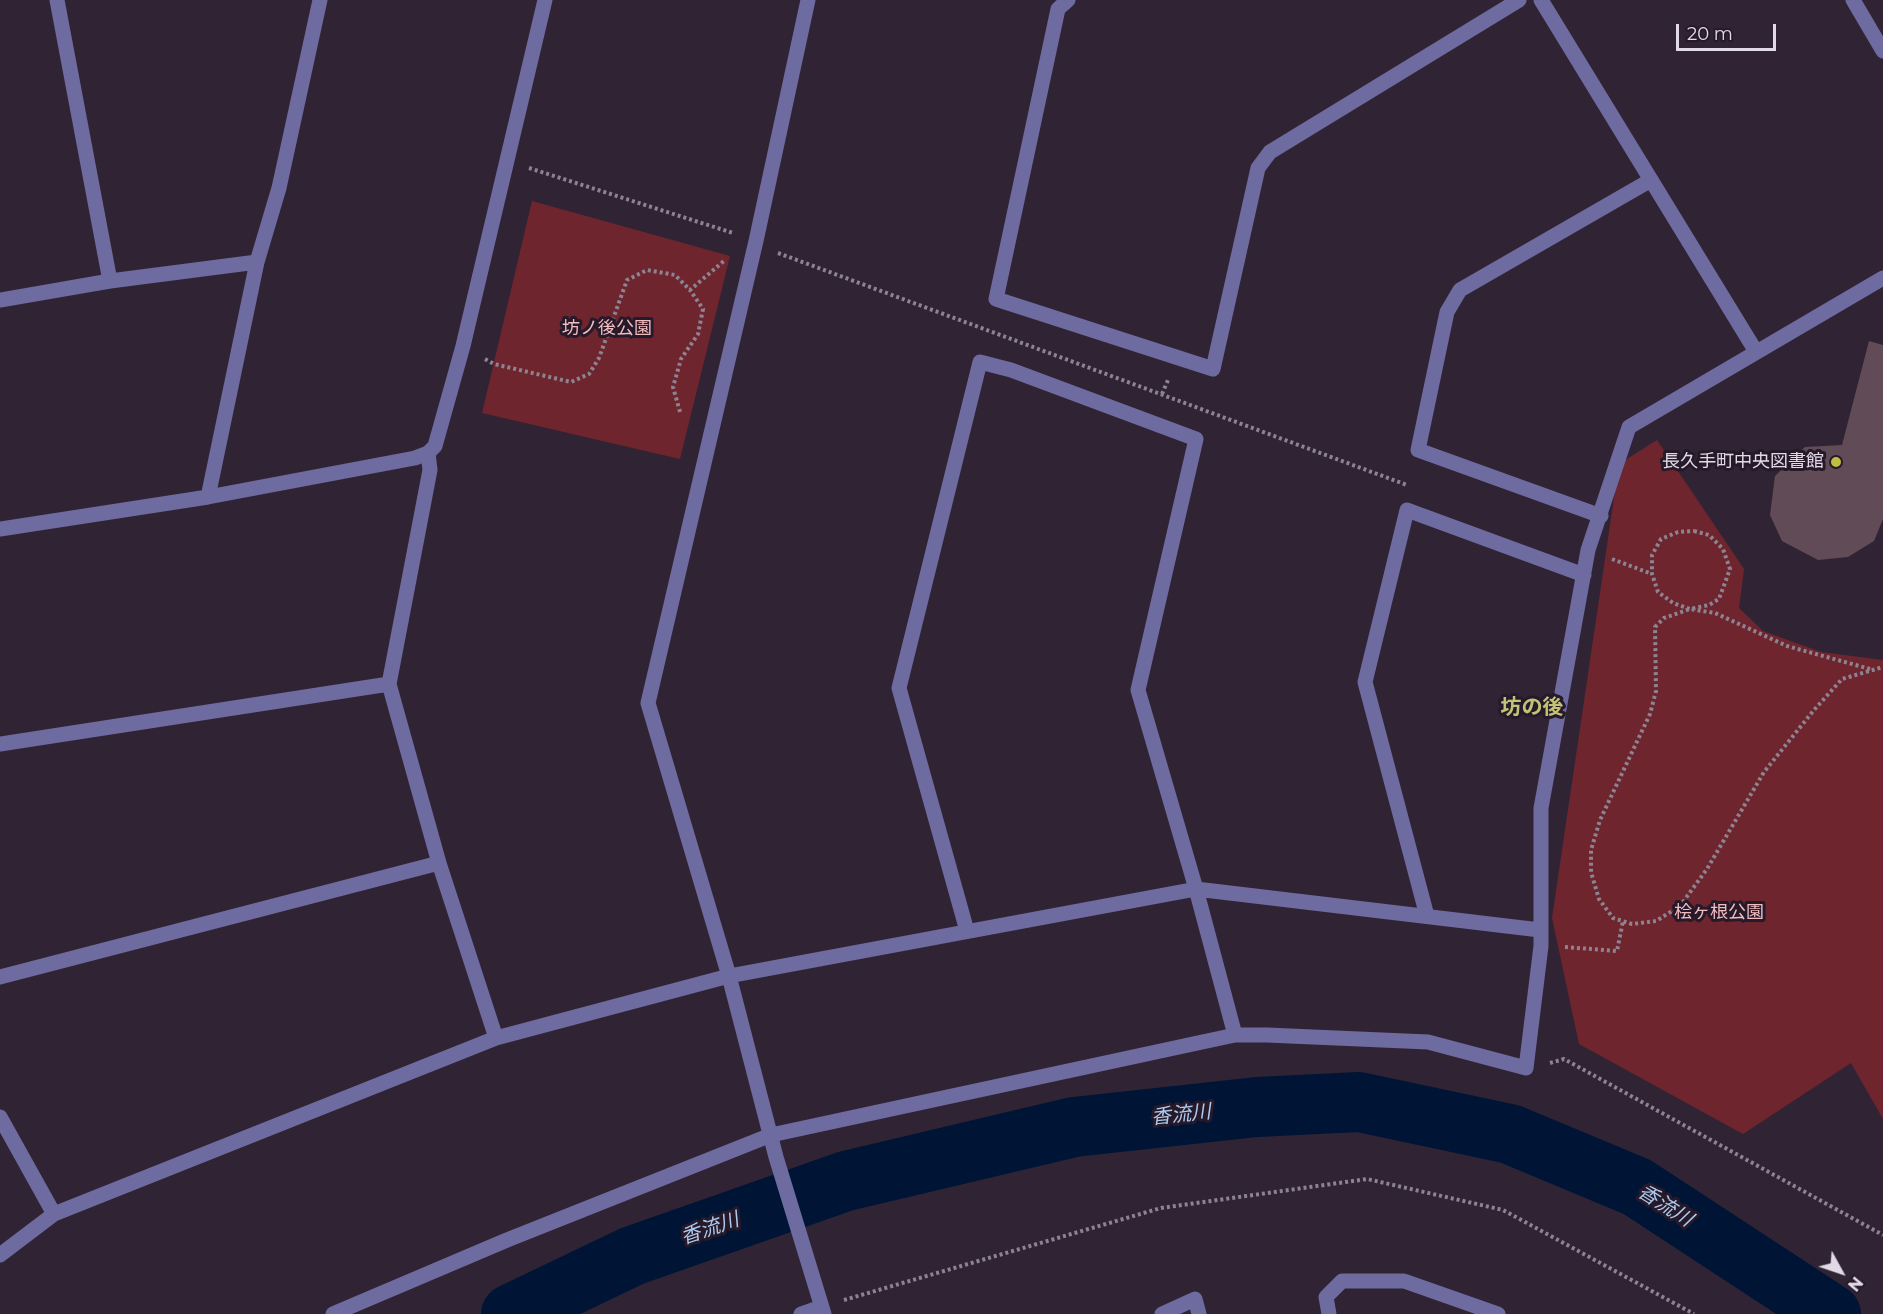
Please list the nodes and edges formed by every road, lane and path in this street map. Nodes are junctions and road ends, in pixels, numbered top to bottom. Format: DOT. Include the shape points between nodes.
graph roads {
  1 [pos="57,0"];
  2 [pos="320,0"];
  3 [pos="545,0"];
  4 [pos="808,0"];
  5 [pos="1068,0"];
  6 [pos="1519,0"];
  7 [pos="1541,0"];
  8 [pos="1853,0"];
  9 [pos="1883,51"];
  10 [pos="505,161"];
  11 [pos="1650,180"];
  12 [pos="756,241"];
  13 [pos="257,262"];
  14 [pos="1883,278"];
  15 [pos="110,281"];
  16 [pos="690,290"];
  17 [pos="0,300"];
  18 [pos="463,346"];
  19 [pos="1755,351"];
  20 [pos="680,412"];
  21 [pos="428,453"];
  22 [pos="1411,487"];
  23 [pos="208,497"];
  24 [pos="1601,516"];
  25 [pos="0,529"];
  26 [pos="1588,550"];
  27 [pos="1652,574"];
  28 [pos="1584,575"];
  29 [pos="1690,609"];
  30 [pos="1883,667"];
  31 [pos="1870,669"];
  32 [pos="389,684"];
  33 [pos="0,744"];
  34 [pos="439,863"];
  35 [pos="1196,889"];
  36 [pos="1427,916"];
  37 [pos="1623,921"];
  38 [pos="967,931"];
  39 [pos="1541,938"];
  40 [pos="729,976"];
  41 [pos="0,977"];
  42 [pos="1235,1035"];
  43 [pos="496,1038"];
  44 [pos="1526,1068"];
  45 [pos="0,1117"];
  46 [pos="771,1135"];
  47 [pos="54,1214"];
  48 [pos="1883,1235"];
  49 [pos="0,1255"];
  50 [pos="822,1310"];
  51 [pos="333,1314"];
  52 [pos="801,1314"];
  53 [pos="1162,1314"];
  54 [pos="1199,1314"];
  55 [pos="1329,1314"];
  56 [pos="1498,1314"];
  57 [pos="1694,1314"];
  1 -- 15 [label="street"];
  2 -- 13 [label="street" via="279,188"];
  3 -- 10 [label="street"];
  4 -- 12 [label="street"];
  5 -- 6 [label="street" via="1058,9 996,299 1213,369 1258,168 1270,152"];
  7 -- 11 [label="street"];
  8 -- 9 [label="street"];
  10 -- 12 [label="path"];
  10 -- 18 [label="street"];
  11 -- 19 [label="street"];
  11 -- 24 [label="street" via="1461,290 1448,312 1418,450"];
  12 -- 16 [label="path" via="730,256"];
  12 -- 22 [label="path" via="778,253 976,328"];
  12 -- 40 [label="street" via="648,703"];
  13 -- 15 [label="street"];
  13 -- 23 [label="street"];
  14 -- 19 [label="street"];
  15 -- 17 [label="street"];
  16 -- 18 [label="path" via="675,275 646,270 627,280 599,358 589,374 571,382 494,364"];
  16 -- 20 [label="path" via="703,309 698,334 681,359 674,387"];
  18 -- 21 [label="street" via="440,435"];
  19 -- 24 [label="street" via="1629,427"];
  21 -- 23 [label="street"];
  21 -- 32 [label="street" via="430,470"];
  23 -- 25 [label="street"];
  24 -- 26 [label="street"];
  26 -- 27 [label="path"];
  26 -- 28 [label="street"];
  27 -- 29 [label="path" via="1658,592"];
  27 -- 29 [label="path" via="1652,555 1661,539 1686,531 1709,535 1723,549 1730,569 1726,585 1719,599"];
  28 -- 36 [label="street" via="1407,510 1365,682"];
  28 -- 39 [label="street" via="1541,808"];
  29 -- 31 [label="path" via="1715,613 1787,646"];
  29 -- 37 [label="path" via="1664,618 1654,627 1656,691 1650,714 1600,820 1591,850 1591,872 1599,899 1613,918"];
  30 -- 31 [label="path"];
  31 -- 37 [label="path" via="1842,679 1764,772 1707,869 1680,906 1656,921"];
  32 -- 33 [label="street"];
  32 -- 34 [label="street"];
  34 -- 41 [label="street"];
  34 -- 43 [label="street"];
  35 -- 36 [label="street"];
  35 -- 38 [label="street"];
  35 -- 38 [label="street" via="1138,690 1196,439 980,362 899,688"];
  35 -- 42 [label="street"];
  36 -- 39 [label="street"];
  37 -- 39 [label="path" via="1617,951"];
  38 -- 40 [label="street"];
  39 -- 44 [label="street"];
  40 -- 43 [label="street"];
  40 -- 46 [label="street"];
  42 -- 44 [label="street" via="1428,1042"];
  42 -- 46 [label="street"];
  43 -- 47 [label="street"];
  44 -- 48 [label="path" via="1564,1059"];
  45 -- 47 [label="street"];
  46 -- 50 [label="street"];
  46 -- 51 [label="street" via="507,1239"];
  47 -- 49 [label="street"];
  50 -- 52 [label="street"];
  50 -- 57 [label="path" via="1161,1208 1367,1179 1503,1210"];
  53 -- 54 [label="street" via="1195,1299"];
  55 -- 56 [label="street" via="1326,1297 1342,1281 1404,1281"];
}
